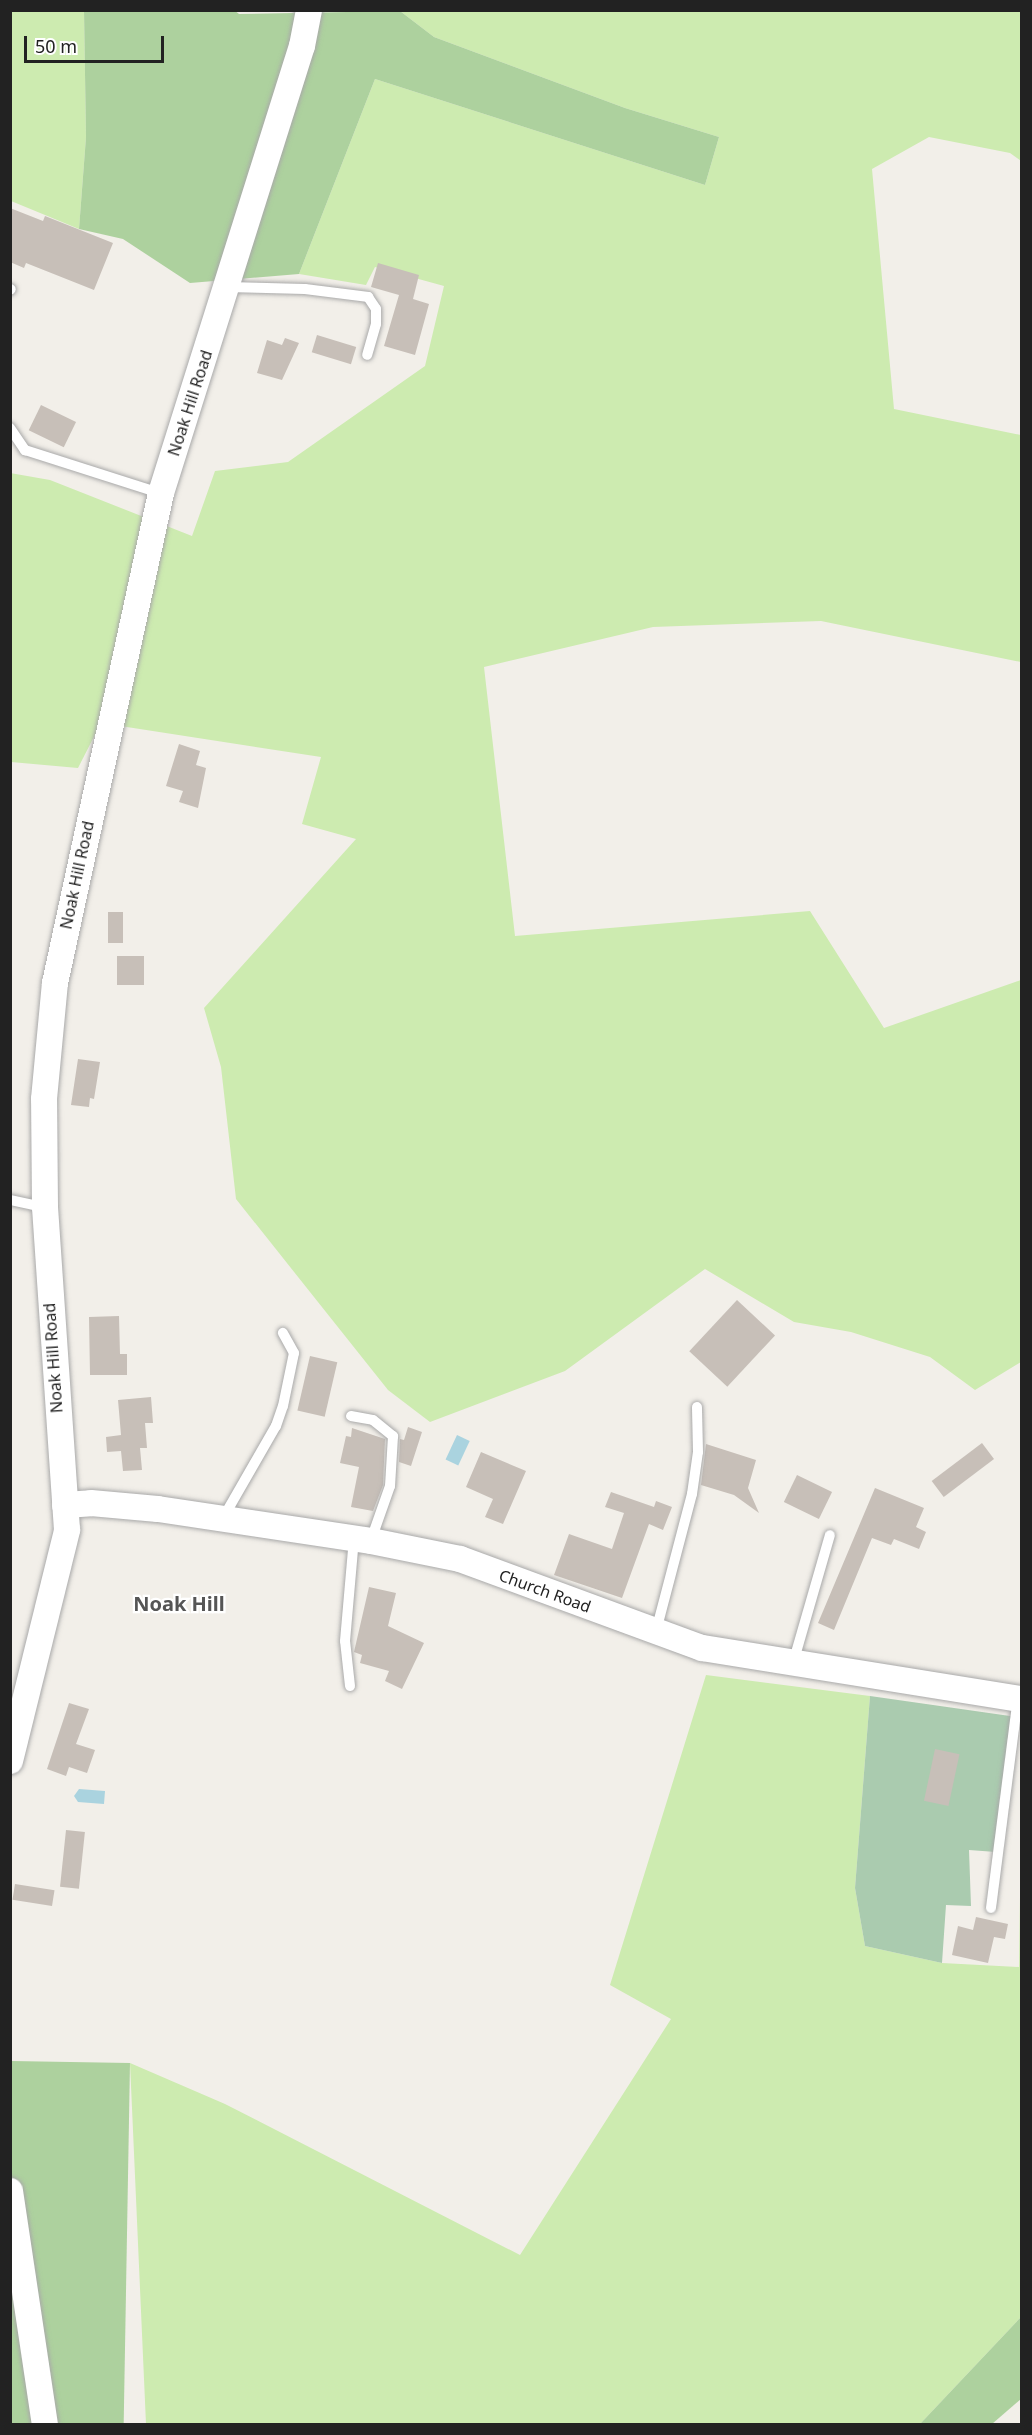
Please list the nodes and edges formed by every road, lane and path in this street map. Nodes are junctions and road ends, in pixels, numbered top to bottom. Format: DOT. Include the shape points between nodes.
graph roads {
  1 [pos="309,10"];
  2 [pos="228,287"];
  3 [pos="367,355"];
  4 [pos="10,428"];
  5 [pos="161,493"];
  6 [pos="10,1200"];
  7 [pos="45,1207"];
  8 [pos="283,1333"];
  9 [pos="697,1407"];
  10 [pos="351,1416"];
  11 [pos="65,1505"];
  12 [pos="222,1518"];
  13 [pos="830,1535"];
  14 [pos="362,1539"];
  15 [pos="656,1631"];
  16 [pos="793,1663"];
  17 [pos="350,1686"];
  18 [pos="1020,1699"];
  19 [pos="10,1761"];
  20 [pos="991,1908"];
  21 [pos="10,2191"];
  22 [pos="45,2424"];
  1 -- 2 [label="street, Noak Hill Road" via="302,46"];
  2 -- 3 [label="lane" via="305,289 368,297 376,309 376,324"];
  2 -- 5 [label="street, Noak Hill Road"];
  4 -- 5 [label="lane" via="25,450"];
  5 -- 7 [label="street, Noak Hill Road" via="55,983 44,1099"];
  6 -- 7 [label="lane"];
  7 -- 11 [label="street, Noak Hill Road" via="52,1360"];
  8 -- 12 [label="lane" via="294,1353 283,1406 276,1426"];
  9 -- 15 [label="lane" via="698,1452 692,1494"];
  10 -- 14 [label="lane" via="373,1420 393,1436 390,1486"];
  11 -- 12 [label="street, Church Road" via="102,1504"];
  11 -- 19 [label="street, Noak Hill Road" via="67,1530"];
  12 -- 14 [label="street, Church Road"];
  13 -- 16 [label="lane"];
  14 -- 15 [label="street, Church Road" via="460,1559"];
  14 -- 17 [label="lane" via="345,1641"];
  15 -- 16 [label="street, Church Road" via="702,1648"];
  16 -- 18 [label="street, Church Road"];
  18 -- 20 [label="lane"];
  21 -- 22 [label="street"];
}
